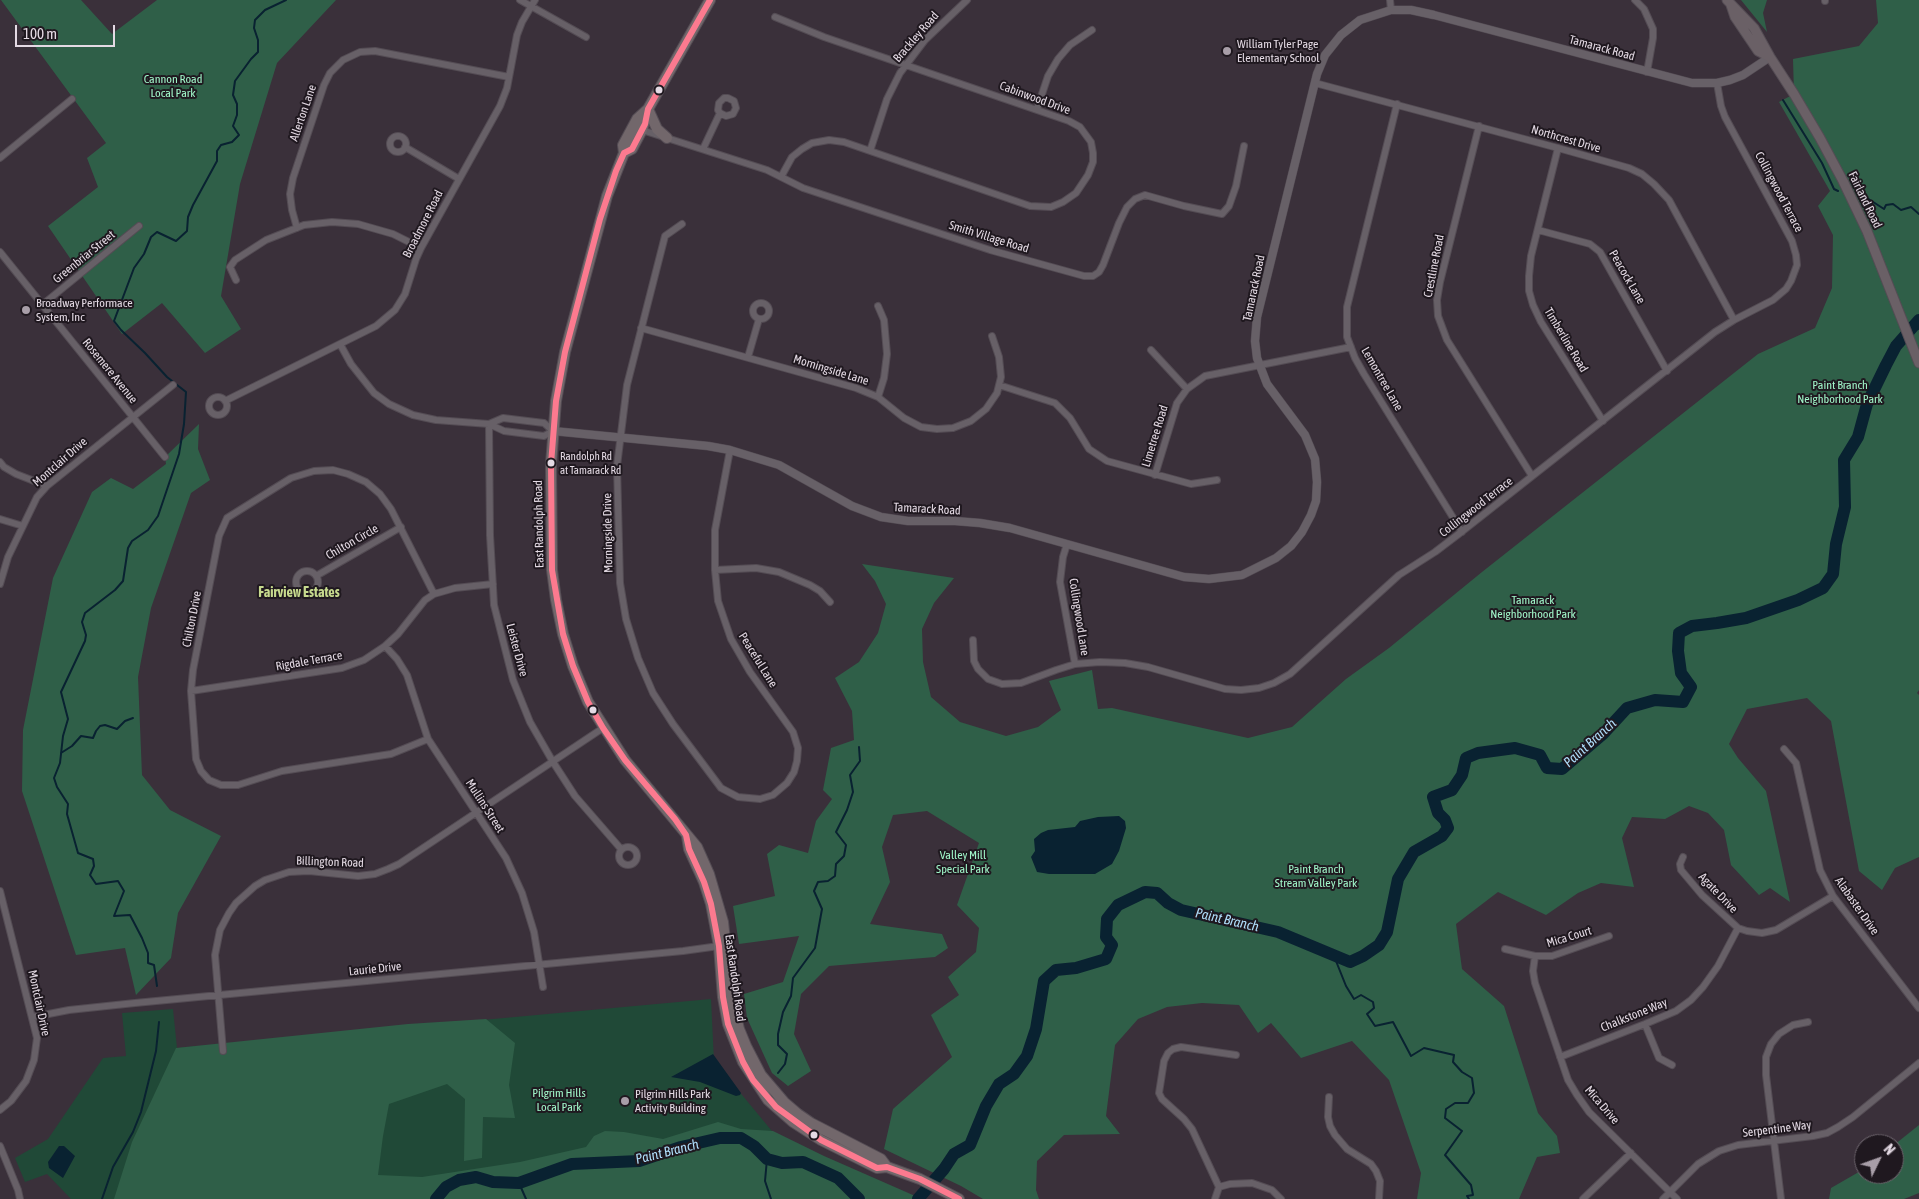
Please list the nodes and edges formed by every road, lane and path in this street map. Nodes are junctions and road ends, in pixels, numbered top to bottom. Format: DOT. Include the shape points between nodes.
graph roads {
  1 [pos="520,0"];
  2 [pos="710,0"];
  3 [pos="1390,0"];
  4 [pos="1635,0"];
  5 [pos="963,1"];
  6 [pos="1729,1"];
  7 [pos="533,3"];
  8 [pos="1392,10"];
  9 [pos="775,17"];
  10 [pos="1092,30"];
  11 [pos="586,37"];
  12 [pos="1770,57"];
  13 [pos="906,65"];
  14 [pos="1647,72"];
  15 [pos="509,77"];
  16 [pos="1315,83"];
  17 [pos="1717,83"];
  18 [pos="72,99"];
  19 [pos="1397,104"];
  20 [pos="648,109"];
  21 [pos="1037,109"];
  22 [pos="720,113"];
  23 [pos="1479,126"];
  24 [pos="642,130"];
  25 [pos="667,138"];
  26 [pos="1244,146"];
  27 [pos="405,148"];
  28 [pos="1558,148"];
  29 [pos="702,149"];
  30 [pos="870,151"];
  31 [pos="624,153"];
  32 [pos="0,158"];
  33 [pos="781,177"];
  34 [pos="459,178"];
  35 [pos="682,224"];
  36 [pos="139,226"];
  37 [pos="297,228"];
  38 [pos="1538,230"];
  39 [pos="421,248"];
  40 [pos="0,252"];
  41 [pos="236,280"];
  42 [pos="42,305"];
  43 [pos="878,306"];
  44 [pos="759,319"];
  45 [pos="1734,320"];
  46 [pos="640,328"];
  47 [pos="992,336"];
  48 [pos="340,344"];
  49 [pos="1350,347"];
  50 [pos="1151,350"];
  51 [pos="748,357"];
  52 [pos="1919,363"];
  53 [pos="1260,365"];
  54 [pos="1667,371"];
  55 [pos="173,385"];
  56 [pos="999,385"];
  57 [pos="1187,388"];
  58 [pos="878,397"];
  59 [pos="225,401"];
  60 [pos="132,417"];
  61 [pos="1603,421"];
  62 [pos="489,424"];
  63 [pos="553,431"];
  64 [pos="620,438"];
  65 [pos="730,450"];
  66 [pos="165,457"];
  67 [pos="0,462"];
  68 [pos="1155,475"];
  69 [pos="1532,476"];
  70 [pos="1217,480"];
  71 [pos="47,486"];
  72 [pos="0,519"];
  73 [pos="23,526"];
  74 [pos="400,527"];
  75 [pos="1462,532"];
  76 [pos="1067,544"];
  77 [pos="715,570"];
  78 [pos="316,576"];
  79 [pos="0,584"];
  80 [pos="493,584"];
  81 [pos="434,594"];
  82 [pos="830,602"];
  83 [pos="973,640"];
  84 [pos="385,646"];
  85 [pos="1075,664"];
  86 [pos="191,691"];
  87 [pos="603,728"];
  88 [pos="428,738"];
  89 [pos="1784,749"];
  90 [pos="553,762"];
  91 [pos="760,799"];
  92 [pos="476,813"];
  93 [pos="686,835"];
  94 [pos="622,849"];
  95 [pos="1683,857"];
  96 [pos="0,891"];
  97 [pos="1833,896"];
  98 [pos="1738,928"];
  99 [pos="1609,936"];
  100 [pos="719,946"];
  101 [pos="1505,949"];
  102 [pos="1535,956"];
  103 [pos="538,964"];
  104 [pos="544,987"];
  105 [pos="218,995"];
  106 [pos="1919,1008"];
  107 [pos="33,1017"];
  108 [pos="1808,1022"];
  109 [pos="1645,1024"];
  110 [pos="223,1051"];
  111 [pos="1236,1055"];
  112 [pos="1560,1057"];
  113 [pos="1919,1063"];
  114 [pos="1672,1065"];
  115 [pos="1329,1097"];
  116 [pos="0,1110"];
  117 [pos="1774,1140"];
  118 [pos="0,1146"];
  119 [pos="1631,1153"];
  120 [pos="887,1167"];
  121 [pos="1219,1187"];
  122 [pos="1670,1192"];
  123 [pos="20,1199"];
  124 [pos="959,1199"];
  125 [pos="1215,1199"];
  126 [pos="1281,1199"];
  127 [pos="1379,1199"];
  128 [pos="1584,1199"];
  129 [pos="1663,1199"];
  130 [pos="1676,1199"];
  131 [pos="1781,1199"];
  1 -- 7 [label="street"];
  2 -- 20 [label="main road, East Randolph Road"];
  3 -- 8 [label="street"];
  4 -- 14 [label="street" via="1653,29"];
  5 -- 13 [label="street, Brackley Road"];
  6 -- 12 [label="main road, Fairland Road" via="1754,28"];
  7 -- 11 [label="street"];
  7 -- 15 [label="street, Broadmore Road" via="517,34"];
  8 -- 14 [label="street, Tamarack Road" via="1434,15"];
  8 -- 16 [label="street, Tamarack Road" via="1360,20 1341,35 1326,55"];
  9 -- 13 [label="street, Cabinwood Drive"];
  10 -- 21 [label="street" via="1058,59 1048,76"];
  12 -- 17 [label="street, Tamarack Road" via="1743,75"];
  12 -- 52 [label="main road, Fairland Road" via="1794,94 1867,231"];
  13 -- 21 [label="street, Cabinwood Drive"];
  13 -- 30 [label="street, Brackley Road" via="888,99"];
  14 -- 17 [label="street, Tamarack Road" via="1692,83"];
  15 -- 34 [label="street, Broadmore Road" via="500,106"];
  15 -- 37 [label="street, Allerton Lane" via="375,50 360,52 343,60 324,85 293,178 291,202"];
  16 -- 19 [label="street, Northcrest Drive"];
  16 -- 53 [label="street, Tamarack Road" via="1257,317 1255,341"];
  17 -- 45 [label="street, Collingwood Terrace" via="1725,117 1792,241 1796,255 1796,265 1786,289 1773,300"];
  18 -- 32 [label="street"];
  19 -- 23 [label="street, Northcrest Drive"];
  19 -- 49 [label="street, Lemontree Lane" via="1347,307"];
  20 -- 24 [label="main road, East Randolph Road"];
  20 -- 25 [label="main road" via="657,129"];
  20 -- 31 [label="main road, East Randolph Road" via="637,119 623,146"];
  21 -- 30 [label="street, Cabinwood Drive" via="1080,127 1091,142 1093,153 1088,175 1076,193 1051,207 1030,206"];
  22 -- 29 [label="street"];
  23 -- 28 [label="street, Northcrest Drive"];
  23 -- 69 [label="street, Crestline Road" via="1440,282 1438,316 1447,340"];
  24 -- 25 [label="street, Smith Village Road"];
  24 -- 31 [label="main road, East Randolph Road" via="632,149"];
  25 -- 29 [label="street, Smith Village Road"];
  26 -- 33 [label="street, Smith Village Road" via="1236,186 1229,206 1222,214 1145,195 1134,199 1119,223 1103,265 1093,276 990,250 803,188"];
  27 -- 34 [label="street"];
  28 -- 38 [label="street, Timberline Road"];
  28 -- 45 [label="street, Northcrest Drive" via="1629,168 1654,184 1669,200"];
  29 -- 33 [label="street, Smith Village Road"];
  30 -- 33 [label="street, Cabinwood Drive" via="844,142 812,143 792,158"];
  31 -- 63 [label="main road, East Randolph Road" via="607,196 565,352"];
  34 -- 39 [label="street, Broadmore Road"];
  35 -- 46 [label="street, Morningside Drive" via="665,236"];
  36 -- 42 [label="street, Greenbriar Street"];
  37 -- 39 [label="street" via="332,222 358,224 393,234"];
  37 -- 41 [label="street" via="266,240 234,260 230,267"];
  38 -- 54 [label="street, Peacock Lane" via="1590,244 1600,252"];
  38 -- 61 [label="street, Timberline Road" via="1528,276 1533,305"];
  39 -- 48 [label="street, Broadmore Road" via="405,294 395,310 376,326"];
  40 -- 42 [label="street, Rosemere Avenue"];
  42 -- 60 [label="street, Rosemere Avenue"];
  43 -- 58 [label="street" via="886,335 887,354"];
  44 -- 51 [label="street"];
  45 -- 54 [label="street, Collingwood Terrace"];
  46 -- 51 [label="street, Morningside Lane"];
  46 -- 64 [label="street, Morningside Drive" via="627,385"];
  47 -- 56 [label="street, Morningside Lane" via="999,357"];
  48 -- 59 [label="street, Broadmore Road"];
  48 -- 62 [label="street, Tamarack Road" via="362,380 389,404 413,415 436,420"];
  49 -- 53 [label="street"];
  49 -- 75 [label="street, Lemontree Lane"];
  50 -- 57 [label="street"];
  51 -- 58 [label="street, Morningside Lane"];
  53 -- 57 [label="street" via="1205,376"];
  53 -- 76 [label="street, Tamarack Road" via="1267,384 1305,435 1315,459 1317,482 1312,515 1290,546 1276,558 1242,575 1209,579 1184,577"];
  54 -- 61 [label="street, Collingwood Terrace"];
  55 -- 60 [label="street, Montclair Drive"];
  56 -- 58 [label="street, Morningside Lane" via="986,409 954,428 921,426 904,418"];
  56 -- 68 [label="street, Limetree Road" via="1055,403 1097,455 1106,461"];
  57 -- 68 [label="street, Limetree Road" via="1177,403"];
  60 -- 66 [label="street, Rosemere Avenue"];
  60 -- 71 [label="street, Montclair Drive"];
  61 -- 69 [label="street, Collingwood Terrace"];
  62 -- 63 [label="street, Tamarack Road" via="504,431 544,436"];
  62 -- 63 [label="street, Tamarack Road" via="503,418 544,423"];
  62 -- 80 [label="street, Leister Drive"];
  63 -- 64 [label="street, Tamarack Road"];
  63 -- 87 [label="main road, East Randolph Road" via="551,530 556,600 573,666"];
  64 -- 65 [label="street, Tamarack Road"];
  64 -- 91 [label="street, Morningside Drive" via="617,466 620,583 626,619 638,658 653,693 721,788 738,797"];
  65 -- 76 [label="street, Tamarack Road" via="779,465 852,506 881,517 980,523"];
  65 -- 77 [label="street, Peaceful Lane" via="715,530"];
  67 -- 71 [label="street" via="16,474"];
  68 -- 70 [label="street" via="1191,484"];
  69 -- 75 [label="street, Collingwood Terrace"];
  71 -- 73 [label="street, Montclair Drive" via="37,497"];
  72 -- 73 [label="street"];
  73 -- 79 [label="street, Montclair Drive" via="8,557"];
  74 -- 78 [label="street, Chilton Circle"];
  74 -- 81 [label="street, Chilton Drive"];
  74 -- 86 [label="street, Chilton Drive" via="380,494 366,482 333,470 290,478 228,518 219,536"];
  75 -- 85 [label="street, Collingwood Terrace" via="1399,575 1290,674 1274,683 1259,688 1226,689 1125,663"];
  76 -- 85 [label="street, Collingwood Lane" via="1060,582"];
  77 -- 82 [label="street" via="756,568 779,572 810,585"];
  77 -- 91 [label="street, Peaceful Lane" via="718,601 731,639 793,732 798,748 796,767 787,783 773,795"];
  80 -- 81 [label="street, Rigdale Terrace"];
  80 -- 90 [label="street, Leister Drive" via="498,626 513,680 530,722"];
  81 -- 84 [label="street, Rigdale Terrace"];
  83 -- 85 [label="street, Collingwood Terrace" via="974,661 978,669 988,679 1002,684 1026,682"];
  84 -- 86 [label="street, Rigdale Terrace" via="364,660 342,668"];
  84 -- 88 [label="street, Mullins Street" via="408,675"];
  86 -- 88 [label="street, Chilton Drive" via="196,759 200,771 221,785 238,785 282,771 391,754"];
  87 -- 90 [label="street, Billington Road"];
  87 -- 93 [label="main road, East Randolph Road"];
  88 -- 92 [label="street, Mullins Street"];
  89 -- 97 [label="street, Alabaster Drive" via="1796,763 1820,870"];
  90 -- 92 [label="street, Billington Road"];
  90 -- 94 [label="street, Leister Drive" via="576,796"];
  92 -- 103 [label="street, Mullins Street" via="506,858 522,893 534,932"];
  92 -- 105 [label="street, Billington Road" via="399,864 375,874 289,872 255,886 236,902 220,930 216,955"];
  93 -- 100 [label="main road, East Randolph Road" via="711,904"];
  93 -- 120 [label="main road, East Randolph Road" via="697,847 715,890 739,1029 761,1075 798,1114 881,1159"];
  95 -- 98 [label="street, Agate Drive" via="1681,870 1702,895"];
  96 -- 107 [label="street, Montclair Drive"];
  97 -- 98 [label="street, Agate Drive" via="1776,930 1762,933"];
  97 -- 106 [label="street, Alabaster Drive"];
  98 -- 109 [label="street, Chalkstone Way" via="1718,966 1691,1000 1676,1011"];
  99 -- 102 [label="street, Mica Court" via="1559,954"];
  100 -- 103 [label="street, Laurie Drive"];
  100 -- 120 [label="main road, East Randolph Road" via="728,1024 743,1062 768,1100 821,1140 877,1168"];
  101 -- 102 [label="street, Mica Court"];
  102 -- 112 [label="street, Mica Drive" via="1535,983"];
  103 -- 104 [label="street, Mullins Street"];
  103 -- 105 [label="street, Laurie Drive"];
  105 -- 107 [label="street, Laurie Drive" via="69,1010"];
  105 -- 110 [label="street, Billington Road"];
  107 -- 116 [label="street, Montclair Drive" via="37,1038 34,1060 19,1092"];
  108 -- 117 [label="street" via="1793,1024 1779,1034 1766,1057"];
  109 -- 112 [label="street, Chalkstone Way"];
  109 -- 114 [label="street" via="1659,1058"];
  111 -- 121 [label="street" via="1181,1047 1173,1049 1164,1061 1159,1094 1192,1129"];
  112 -- 119 [label="street, Mica Drive" via="1577,1096"];
  113 -- 117 [label="street, Serpentine Way" via="1853,1117 1827,1133"];
  115 -- 127 [label="street" via="1330,1126 1347,1149 1371,1164 1376,1171 1380,1181"];
  117 -- 122 [label="street, Serpentine Way" via="1719,1151 1698,1164"];
  117 -- 131 [label="street"];
  118 -- 123 [label="street"];
  119 -- 122 [label="street, Mica Drive"];
  119 -- 128 [label="street"];
  120 -- 124 [label="main road, East Randolph Road"];
  121 -- 125 [label="street"];
  121 -- 126 [label="street" via="1252,1183 1272,1190"];
  122 -- 129 [label="street, Serpentine Way"];
  122 -- 130 [label="street, Mica Drive"];
}
